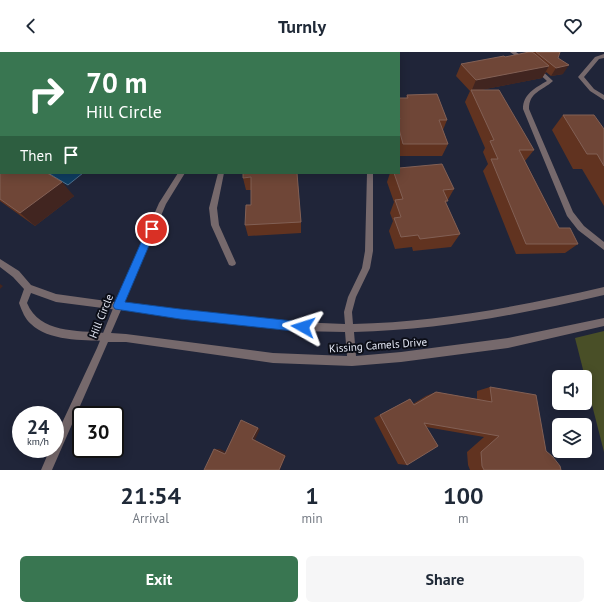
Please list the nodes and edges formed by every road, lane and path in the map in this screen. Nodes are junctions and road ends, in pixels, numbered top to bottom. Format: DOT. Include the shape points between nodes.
graph roads {
  1 [pos="513,52"];
  2 [pos="604,56"];
  3 [pos="604,98"];
  4 [pos="181,174"];
  5 [pos="221,174"];
  6 [pos="370,174"];
  7 [pos="604,246"];
  8 [pos="0,262"];
  9 [pos="232,263"];
  10 [pos="28,288"];
  11 [pos="604,290"];
  12 [pos="118,306"];
  13 [pos="604,322"];
  14 [pos="350,328"];
  15 [pos="104,337"];
  16 [pos="352,361"];
  17 [pos="46,470"];
  1 -- 7 [label="street" via="550,81 528,95 525,102 526,110 570,214 581,228"];
  2 -- 3 [label="street" via="597,58 581,76 592,90"];
  4 -- 12 [label="street, Hill Circle" via="163,203"];
  5 -- 9 [label="street" via="213,208 215,225"];
  6 -- 14 [label="street" via="369,251 366,268 348,312"];
  8 -- 10 [label="street" via="16,274"];
  10 -- 12 [label="street, Kissing Camels Drive" via="56,298"];
  10 -- 15 [label="street, Kissing Camels Drive" via="23,304 37,323 59,332"];
  11 -- 14 [label="street, Kissing Camels Drive" via="559,302 468,317"];
  12 -- 14 [label="street, Kissing Camels Drive" via="318,328"];
  12 -- 15 [label="street, Hill Circle"];
  13 -- 16 [label="street, Kissing Camels Drive" via="508,343"];
  14 -- 16 [label="street"];
  15 -- 16 [label="street, Kissing Camels Drive" via="273,358"];
  15 -- 17 [label="street, Hill Circle" via="101,349"];
}
